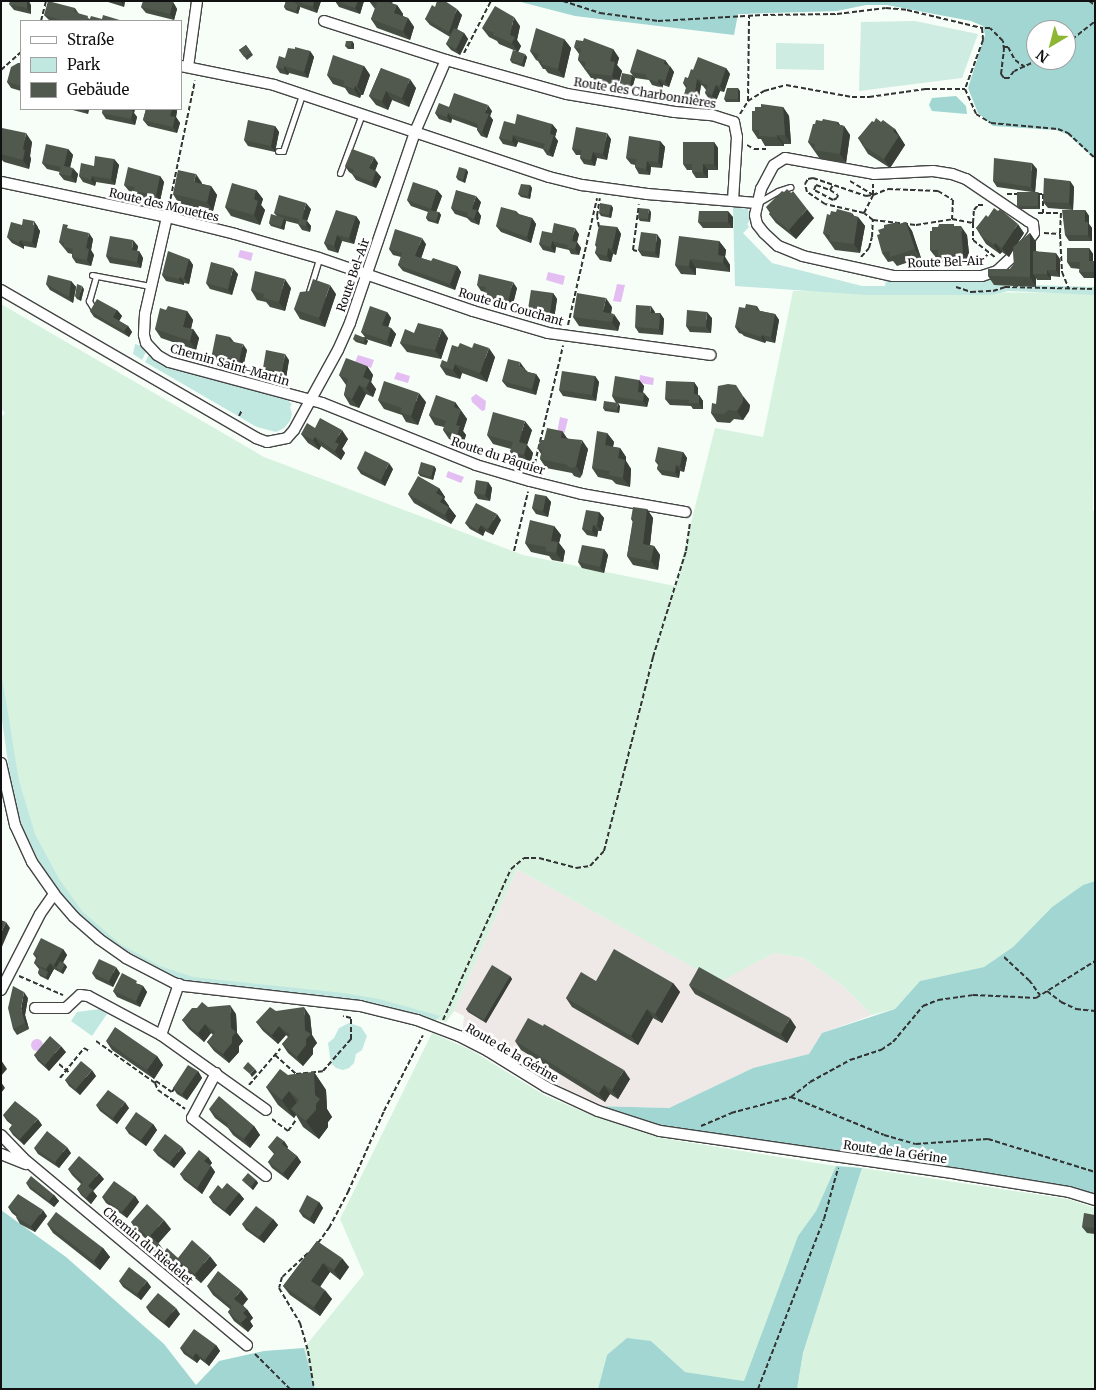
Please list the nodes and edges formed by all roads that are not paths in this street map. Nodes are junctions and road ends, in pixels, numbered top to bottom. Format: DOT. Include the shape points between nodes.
graph roads {
  1 [pos="196,1"];
  2 [pos="324,21"];
  3 [pos="446,60"];
  4 [pos="189,67"];
  5 [pos="302,94"];
  6 [pos="362,114"];
  7 [pos="415,132"];
  8 [pos="278,151"];
  9 [pos="340,173"];
  10 [pos="1,182"];
  11 [pos="790,187"];
  12 [pos="733,201"];
  13 [pos="756,203"];
  14 [pos="167,217"];
  15 [pos="319,258"];
  16 [pos="367,275"];
  17 [pos="150,286"];
  18 [pos="1,290"];
  19 [pos="307,298"];
  20 [pos="95,311"];
  21 [pos="711,355"];
  22 [pos="311,400"];
  23 [pos="685,512"];
  24 [pos="1,763"];
  25 [pos="54,894"];
  26 [pos="179,984"];
  27 [pos="1,990"];
  28 [pos="35,1008"];
  29 [pos="161,1035"];
  30 [pos="216,1073"];
  31 [pos="266,1110"];
  32 [pos="1,1135"];
  33 [pos="1,1154"];
  34 [pos="34,1167"];
  35 [pos="266,1176"];
  36 [pos="1095,1200"];
  37 [pos="247,1345"];
  1 -- 4 [label="street"];
  2 -- 3 [label="street, Route des Charbonnières"];
  3 -- 7 [label="street"];
  3 -- 12 [label="street, Route des Charbonnières" via="567,94 657,110 712,114 734,122 737,137"];
  4 -- 5 [label="street"];
  5 -- 6 [label="street"];
  5 -- 8 [label="lane" via="283,150"];
  6 -- 7 [label="street"];
  6 -- 9 [label="lane"];
  7 -- 12 [label="street" via="600,191"];
  7 -- 16 [label="street, Route Bel-Air"];
  10 -- 14 [label="street, Route des Mouettes"];
  11 -- 13 [label="lane"];
  12 -- 13 [label="street"];
  13 -- 13 [label="street, Route Bel-Air" via="778,161 785,158 874,174 933,171 966,179 1033,224 1034,233 997,271 982,276 893,276 803,256 778,246 757,224"];
  14 -- 15 [label="street, Route des Mouettes"];
  14 -- 17 [label="street, Chemin Saint-Martin"];
  15 -- 16 [label="street, Route des Mouettes"];
  15 -- 19 [label="lane"];
  16 -- 21 [label="street, Route du Couchant" via="474,311 565,335"];
  16 -- 22 [label="street, Route Bel-Air" via="338,350"];
  17 -- 20 [label="lane" via="94,275 89,301"];
  17 -- 22 [label="street, Chemin Saint-Martin" via="144,335 146,343 157,356 175,364"];
  18 -- 22 [label="street, Route Bel-Air" via="267,442 287,438"];
  22 -- 23 [label="street, Route du Pâquier" via="372,421 476,465 582,494"];
  24 -- 25 [label="street, Route de la Gérine" via="15,825 32,862"];
  25 -- 26 [label="street, Route de la Gérine" via="105,944"];
  25 -- 27 [label="street" via="40,914"];
  26 -- 29 [label="street"];
  26 -- 36 [label="street, Route de la Gérine" via="380,1010 427,1024 488,1051 546,1087 598,1111 660,1131 841,1156 1053,1190"];
  28 -- 29 [label="street" via="66,1008 80,995 88,996"];
  29 -- 30 [label="street"];
  30 -- 31 [label="street"];
  30 -- 35 [label="street" via="192,1118"];
  32 -- 34 [label="street, Chemin du Riedelet"];
  33 -- 34 [label="street, Chemin du Riedelet"];
  34 -- 37 [label="street, Chemin du Riedelet"];
}
